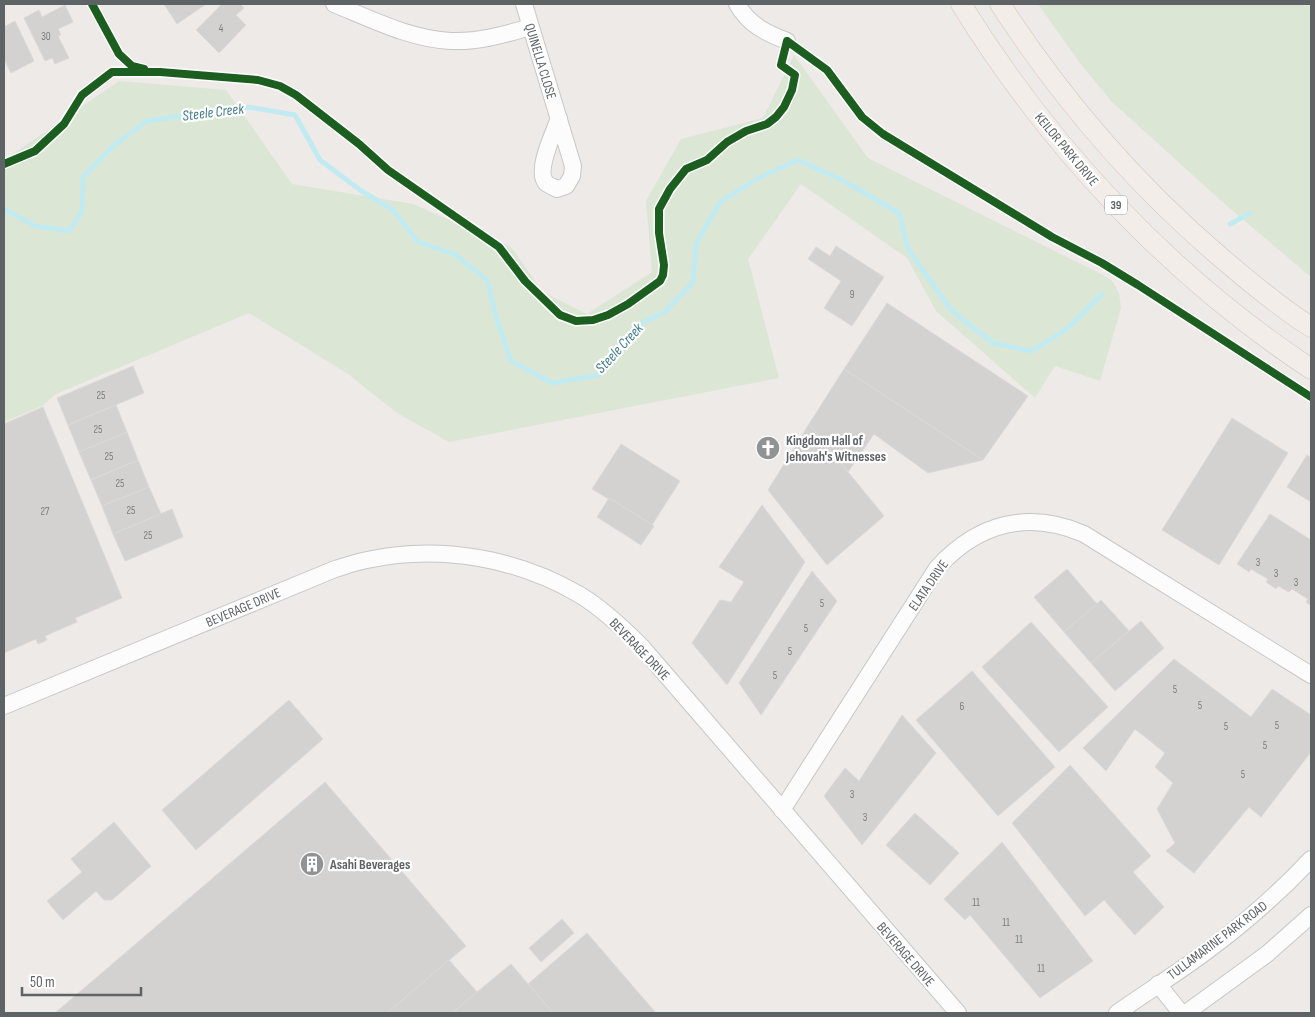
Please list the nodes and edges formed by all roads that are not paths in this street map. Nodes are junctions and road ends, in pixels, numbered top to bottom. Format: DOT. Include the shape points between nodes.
graph roads {
  1 [pos="334,4"];
  2 [pos="524,4"];
  3 [pos="737,4"];
  4 [pos="961,4"];
  5 [pos="1000,4"];
  6 [pos="530,27"];
  7 [pos="788,41"];
  8 [pos="559,118"];
  9 [pos="1311,327"];
  10 [pos="1311,369"];
  11 [pos="1311,675"];
  12 [pos="4,706"];
  13 [pos="782,810"];
  14 [pos="1311,859"];
  15 [pos="1311,915"];
  16 [pos="1158,984"];
  17 [pos="958,1013"];
  18 [pos="1117,1013"];
  19 [pos="1181,1013"];
  20 [pos="1186,1013"];
  1 -- 6 [label="street" via="402,32 450,41 481,39"];
  2 -- 6 [label="street, QUINELLA CLOSE"];
  3 -- 7 [label="street" via="753,24"];
  4 -- 10 [label="main road, KEILOR PARK DRIVE / 39" via="1022,96 1110,200 1218,300"];
  5 -- 9 [label="main road, 39" via="1084,120 1166,209 1276,303"];
  6 -- 8 [label="street, QUINELLA CLOSE"];
  11 -- 13 [label="street, ELATA DRIVE" via="1084,534 1054,524 1007,525 963,543 937,568"];
  12 -- 13 [label="street, BEVERAGE DRIVE" via="334,569 400,555 462,555 494,560 538,575 604,612 641,646"];
  13 -- 17 [label="street, BEVERAGE DRIVE"];
  14 -- 16 [label="street, TULLAMARINE PARK ROAD" via="1241,925"];
  15 -- 20 [label="street" via="1247,970"];
  16 -- 18 [label="street, TULLAMARINE PARK ROAD"];
  16 -- 19 [label="street"];
}
